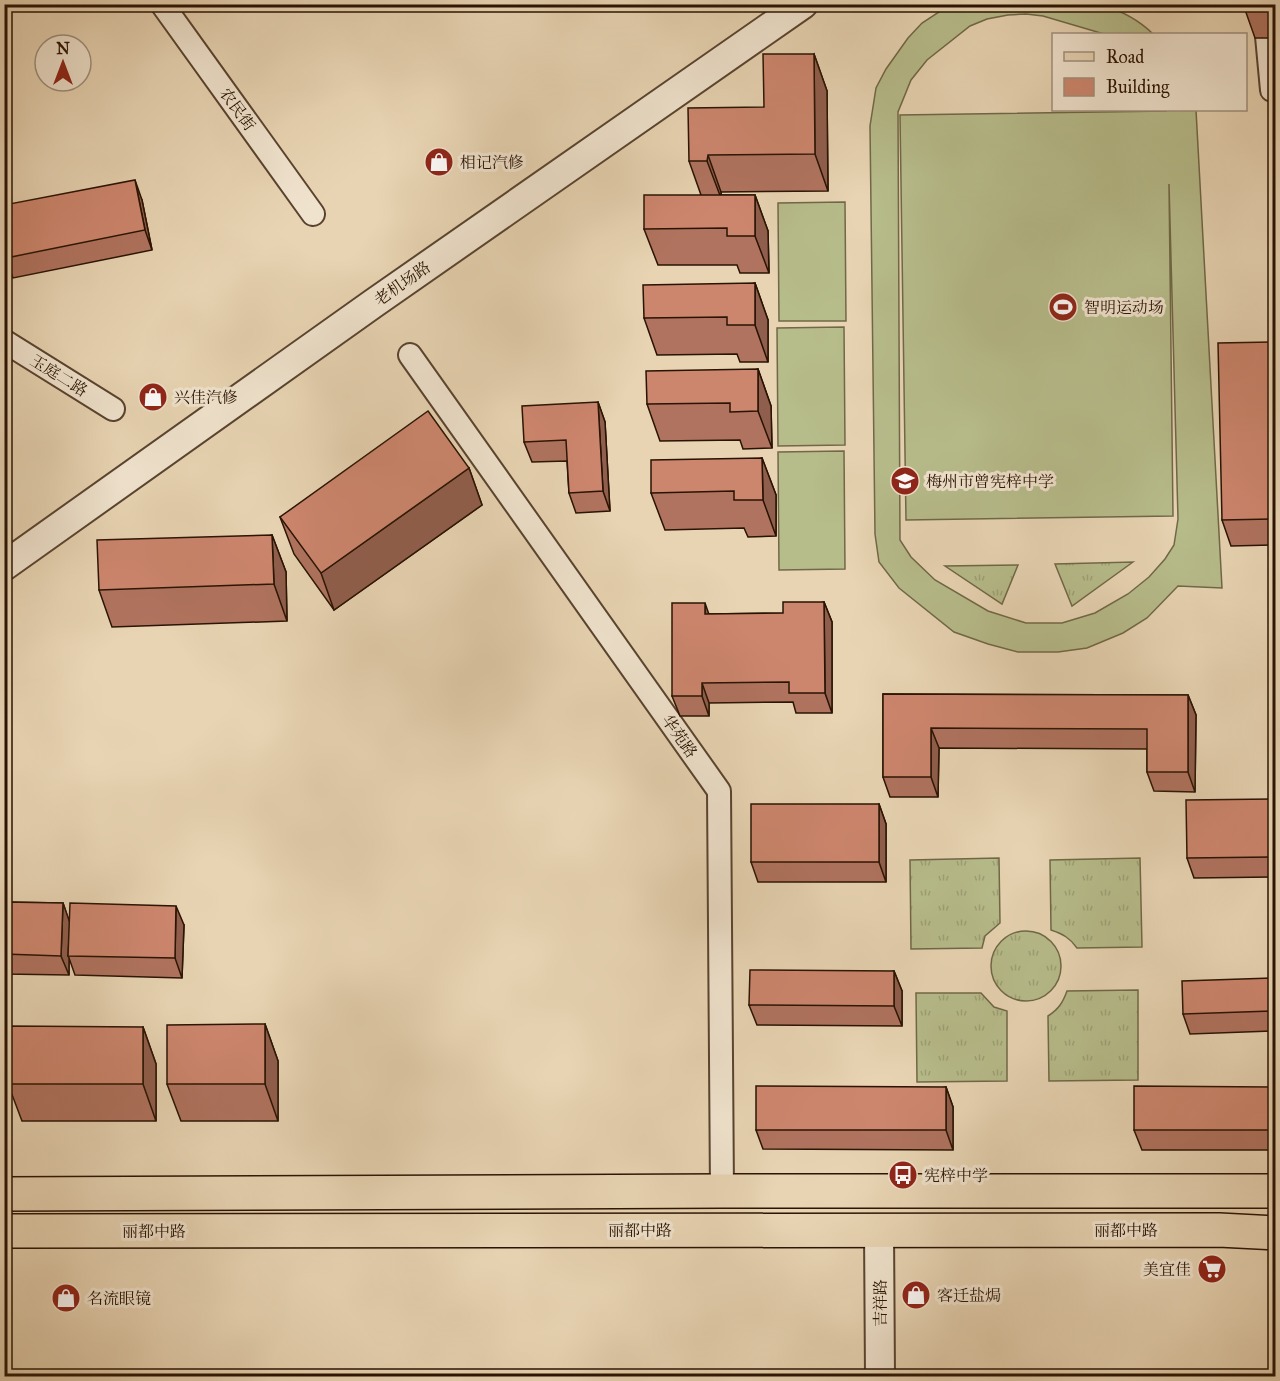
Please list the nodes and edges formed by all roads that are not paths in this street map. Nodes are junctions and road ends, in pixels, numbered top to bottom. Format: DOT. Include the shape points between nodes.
graph roads {
  1 [pos="162,4"];
  2 [pos="803,4"];
  3 [pos="1264,4"];
  4 [pos="1275,91"];
  5 [pos="313,214"];
  6 [pos="4,341"];
  7 [pos="410,355"];
  8 [pos="113,409"];
  9 [pos="4,566"];
  10 [pos="722,1191"];
  11 [pos="1275,1191"];
  12 [pos="4,1194"];
  13 [pos="879,1230"];
  14 [pos="4,1231"];
  15 [pos="1275,1233"];
  16 [pos="880,1377"];
  1 -- 5 [label="street, 农民街"];
  2 -- 9 [label="street, 老机场路"];
  3 -- 4 [label="street"];
  6 -- 8 [label="street, 玉庭二路"];
  7 -- 10 [label="street, 华苑路" via="720,791"];
  10 -- 11 [label="main road"];
  10 -- 12 [label="main road"];
  13 -- 14 [label="main road, 丽都中路"];
  13 -- 15 [label="main road, 丽都中路"];
  13 -- 16 [label="street, 吉祥路"];
}
